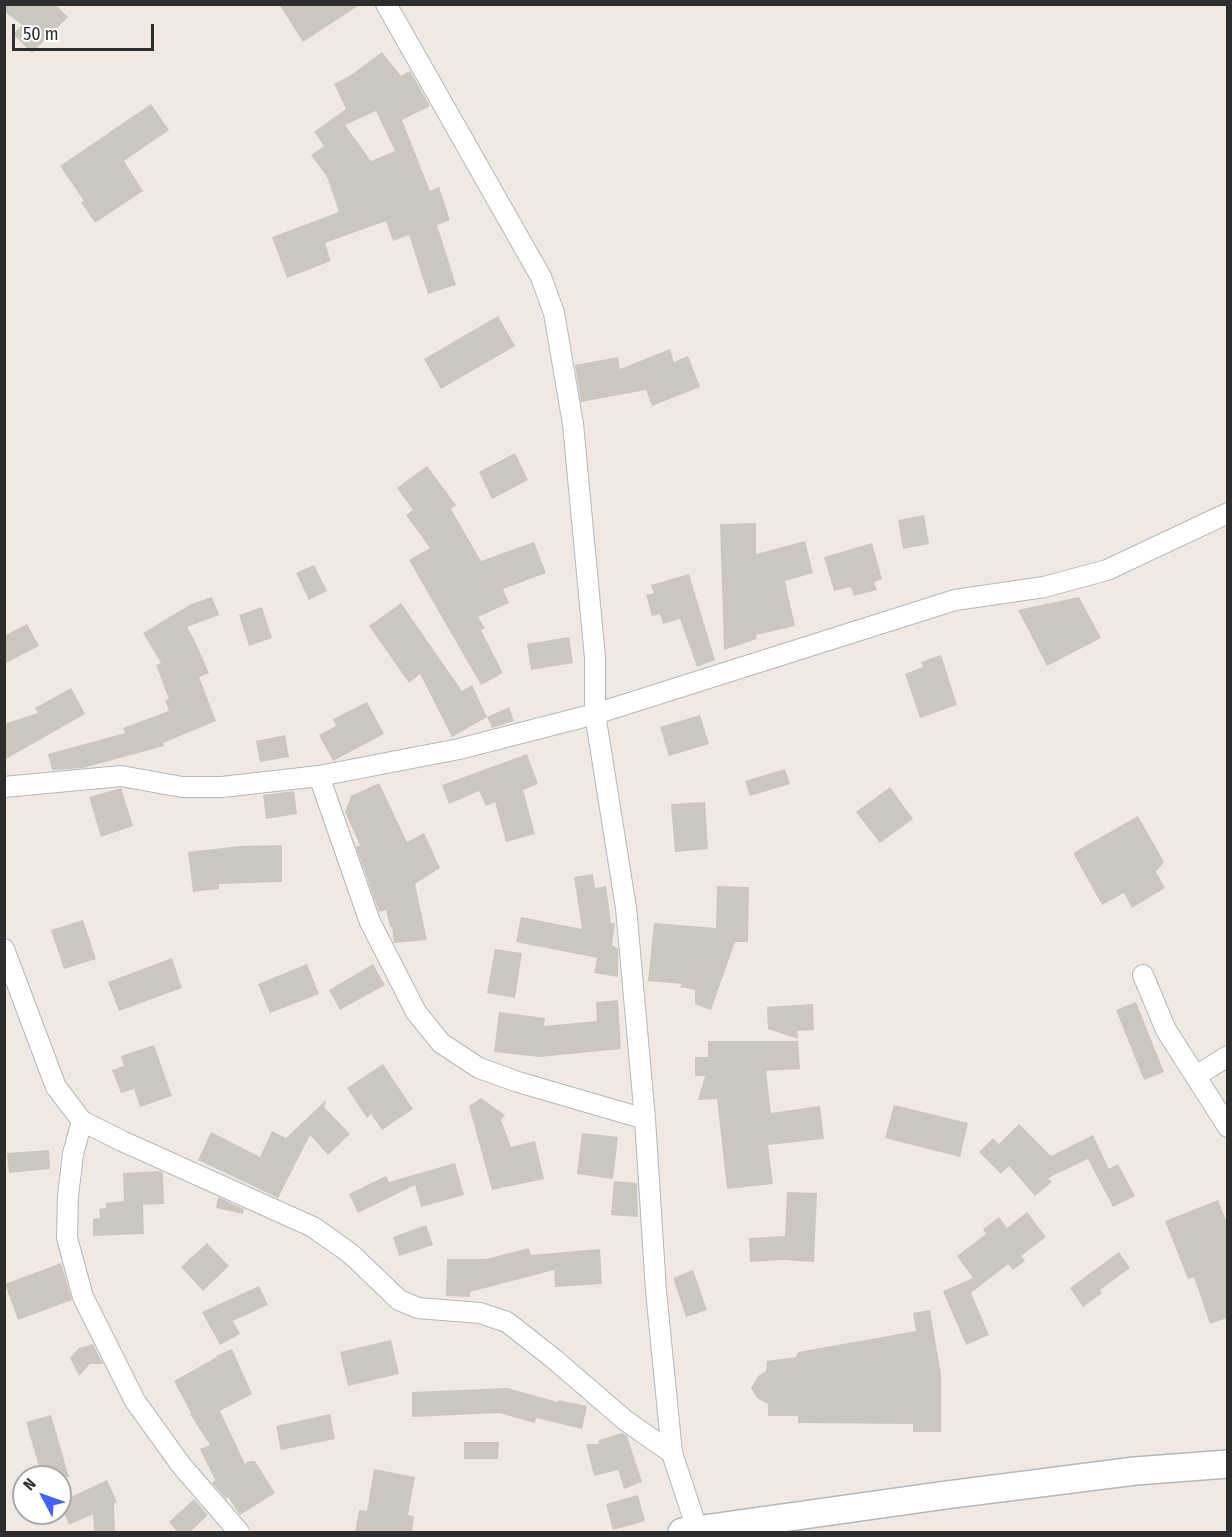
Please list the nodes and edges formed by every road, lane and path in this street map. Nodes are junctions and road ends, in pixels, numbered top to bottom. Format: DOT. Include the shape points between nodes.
graph roads {
  1 [pos="386,4"];
  2 [pos="1227,513"];
  3 [pos="595,714"];
  4 [pos="319,776"];
  5 [pos="4,787"];
  6 [pos="4,949"];
  7 [pos="1143,975"];
  8 [pos="1227,1056"];
  9 [pos="1196,1076"];
  10 [pos="645,1119"];
  11 [pos="82,1120"];
  12 [pos="1227,1127"];
  13 [pos="672,1453"];
  14 [pos="1227,1464"];
  15 [pos="692,1531"];
  16 [pos="239,1533"];
  1 -- 3 [label="street" via="541,277 555,313 574,435 595,658"];
  2 -- 3 [label="street" via="1107,570 1044,587 955,600"];
  3 -- 4 [label="street" via="459,749"];
  3 -- 10 [label="street" via="626,908"];
  4 -- 5 [label="street" via="222,787 182,787 121,776"];
  4 -- 10 [label="street" via="370,922 416,1012 441,1042 479,1068"];
  6 -- 11 [label="street" via="56,1087"];
  7 -- 9 [label="street" via="1166,1030"];
  8 -- 9 [label="street"];
  9 -- 12 [label="street"];
  10 -- 13 [label="street"];
  11 -- 13 [label="street" via="313,1227 351,1254 399,1300 418,1308 480,1313 507,1322 626,1421"];
  11 -- 16 [label="street" via="73,1154 67,1238 83,1297 135,1401 181,1465"];
  13 -- 15 [label="street"];
  14 -- 15 [label="main road" via="1064,1480"];
}
